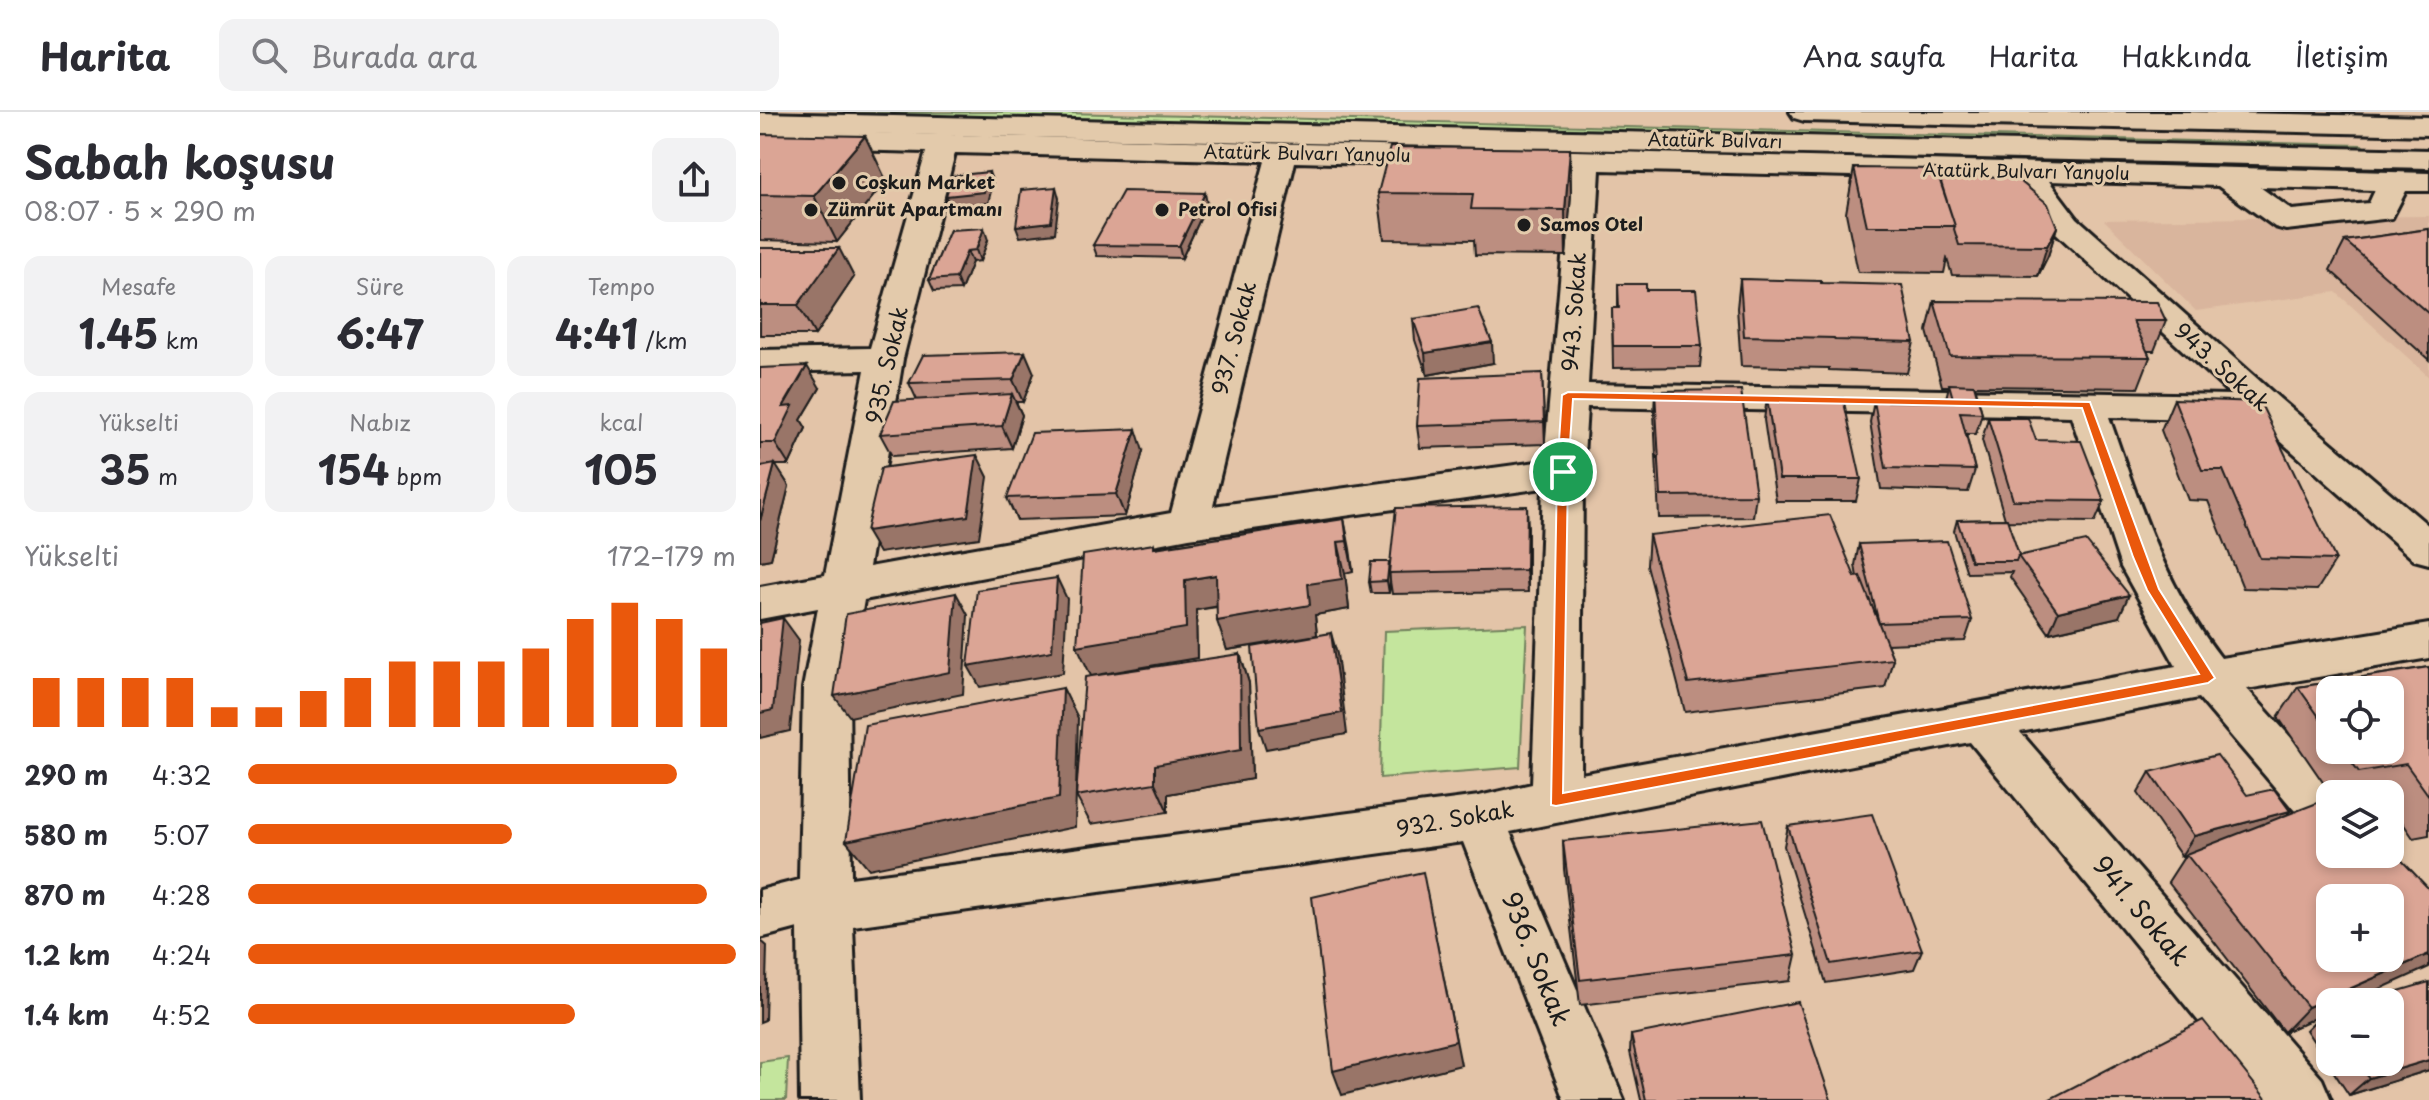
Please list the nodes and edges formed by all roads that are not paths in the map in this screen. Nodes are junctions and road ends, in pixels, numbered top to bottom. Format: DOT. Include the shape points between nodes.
graph roads {
  1 [pos="1804,112"];
  2 [pos="760,122"];
  3 [pos="2429,126"];
  4 [pos="760,139"];
  5 [pos="943,143"];
  6 [pos="1282,153"];
  7 [pos="1586,159"];
  8 [pos="2429,159"];
  9 [pos="2027,173"];
  10 [pos="2226,177"];
  11 [pos="2395,181"];
  12 [pos="2429,182"];
  13 [pos="885,359"];
  14 [pos="760,361"];
  15 [pos="1568,395"];
  16 [pos="2086,404"];
  17 [pos="2267,408"];
  18 [pos="1563,472"];
  19 [pos="1189,524"];
  20 [pos="2429,549"];
  21 [pos="843,589"];
  22 [pos="760,603"];
  23 [pos="2429,641"];
  24 [pos="2208,678"];
  25 [pos="1982,722"];
  26 [pos="1556,800"];
  27 [pos="2316,800"];
  28 [pos="1479,818"];
  29 [pos="825,906"];
  30 [pos="760,914"];
  31 [pos="830,1100"];
  32 [pos="1594,1100"];
  33 [pos="2301,1100"];
  1 -- 3 [label="main road, Atatürk Bulvarı"];
  2 -- 8 [label="main road, Atatürk Bulvarı"];
  4 -- 5 [label="main road"];
  5 -- 6 [label="main road" via="1085,149 1118,176 1220,178"];
  5 -- 13 [label="main road, 935. Sokak"];
  6 -- 7 [label="main road, Atatürk Bulvarı Yanyolu"];
  6 -- 19 [label="main road, 937. Sokak"];
  7 -- 9 [label="main road, Atatürk Bulvarı Yanyolu"];
  7 -- 15 [label="main road, 943. Sokak"];
  9 -- 10 [label="main road, Atatürk Bulvarı Yanyolu"];
  9 -- 17 [label="main road, 943. Sokak" via="2066,225"];
  10 -- 11 [label="main road, Atatürk Bulvarı Yanyolu"];
  10 -- 11 [label="main road" via="2286,220 2381,211"];
  11 -- 12 [label="main road, Atatürk Bulvarı Yanyolu"];
  13 -- 14 [label="main road"];
  13 -- 21 [label="main road, 935. Sokak"];
  15 -- 16 [label="main road"];
  15 -- 18 [label="main road, 943. Sokak"];
  16 -- 17 [label="main road"];
  16 -- 24 [label="main road" via="2139,557"];
  17 -- 20 [label="main road, 943. Sokak"];
  18 -- 19 [label="main road"];
  18 -- 26 [label="main road, 943. Sokak"];
  19 -- 21 [label="main road"];
  21 -- 22 [label="main road"];
  21 -- 29 [label="main road, 935. Sokak" via="826,688"];
  23 -- 24 [label="main road, 932. Sokak"];
  24 -- 25 [label="main road, 932. Sokak"];
  24 -- 27 [label="main road"];
  25 -- 26 [label="main road, 932. Sokak"];
  25 -- 33 [label="main road, 941. Sokak"];
  26 -- 28 [label="main road, 932. Sokak"];
  28 -- 29 [label="main road, 932. Sokak"];
  28 -- 32 [label="main road, 936. Sokak"];
  29 -- 30 [label="main road, 932. Sokak" via="802,903"];
  29 -- 31 [label="main road"];
}
